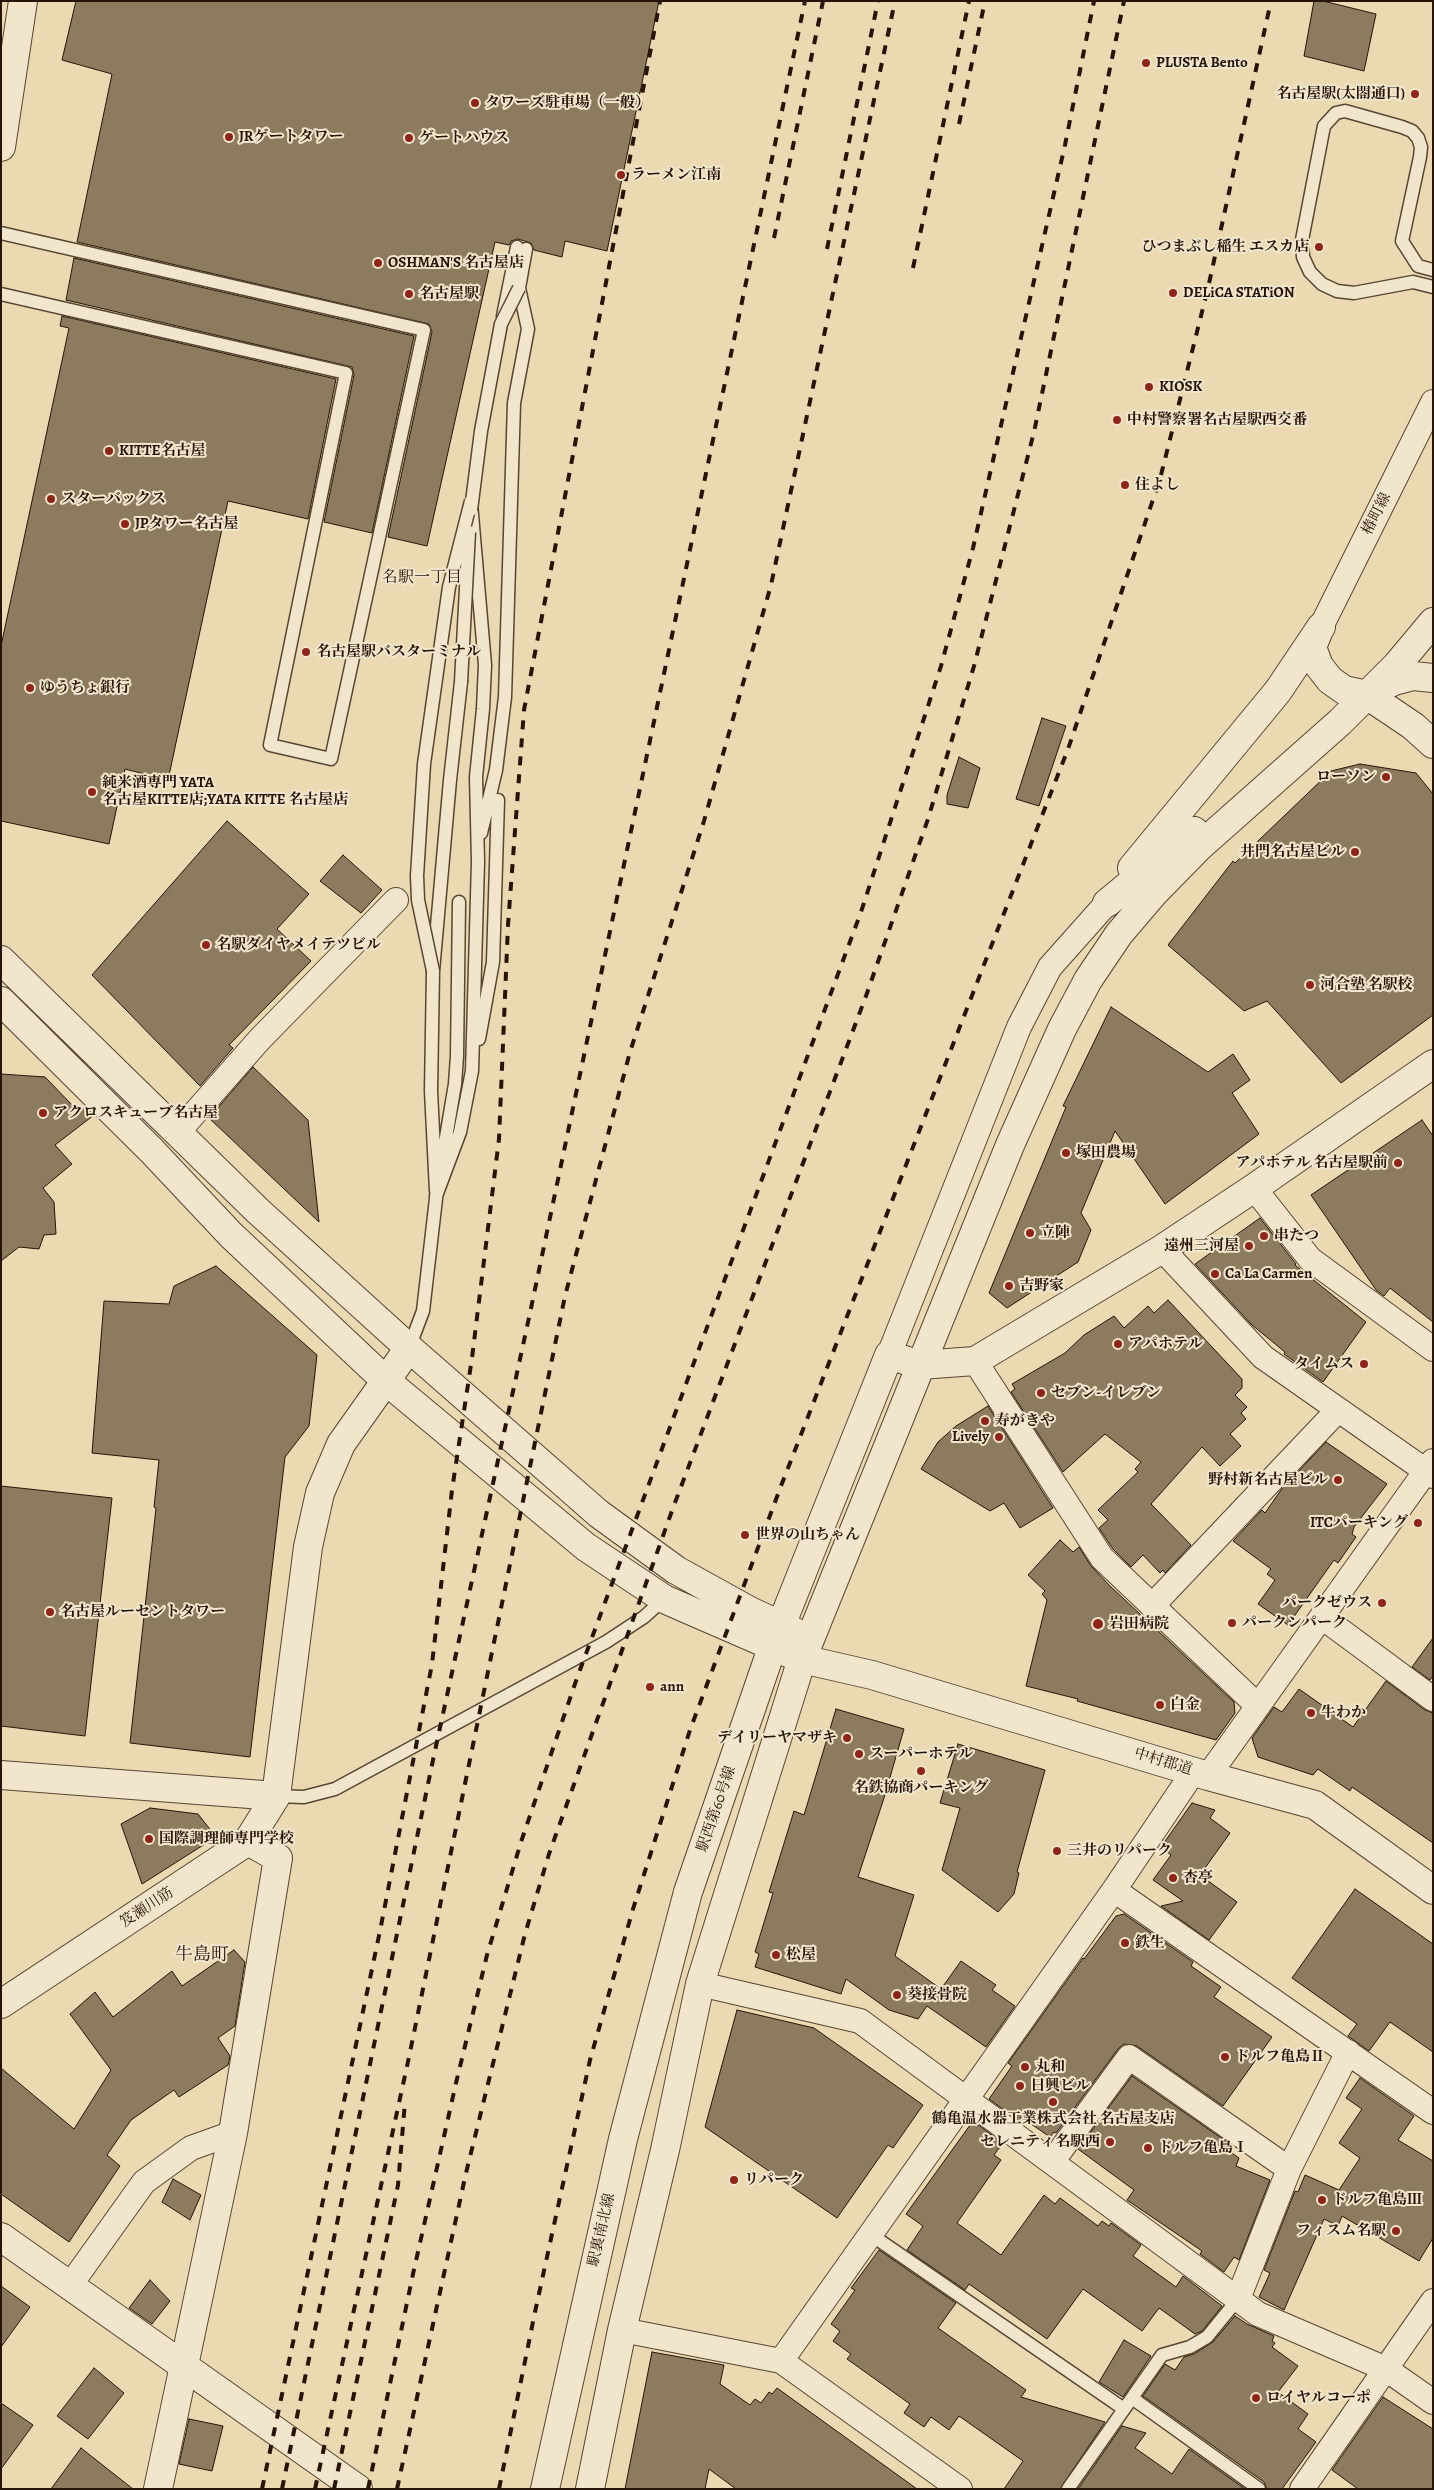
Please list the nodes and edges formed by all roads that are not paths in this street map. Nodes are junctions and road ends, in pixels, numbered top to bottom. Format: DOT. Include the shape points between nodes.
graph roads {
  1 [pos="23,1"];
  2 [pos="1,147"];
  3 [pos="1,233"];
  4 [pos="1433,270"];
  5 [pos="1433,287"];
  6 [pos="519,288"];
  7 [pos="1,294"];
  8 [pos="1433,402"];
  9 [pos="480,431"];
  10 [pos="471,501"];
  11 [pos="1320,627"];
  12 [pos="1430,633"];
  13 [pos="1433,678"];
  14 [pos="1367,695"];
  15 [pos="1433,744"];
  16 [pos="498,800"];
  17 [pos="478,845"];
  18 [pos="396,900"];
  19 [pos="459,902"];
  20 [pos="1106,903"];
  21 [pos="1,960"];
  22 [pos="434,974"];
  23 [pos="1,1001"];
  24 [pos="1431,1068"];
  25 [pos="472,1071"];
  26 [pos="178,1132"];
  27 [pos="1254,1188"];
  28 [pos="436,1196"];
  29 [pos="1162,1249"];
  30 [pos="409,1348"];
  31 [pos="1433,1349"];
  32 [pos="889,1355"];
  33 [pos="975,1361"];
  34 [pos="920,1366"];
  35 [pos="386,1380"];
  36 [pos="1338,1410"];
  37 [pos="1430,1470"];
  38 [pos="664,1599"];
  39 [pos="1152,1606"];
  40 [pos="1322,1617"];
  41 [pos="777,1637"];
  42 [pos="806,1649"];
  43 [pos="1433,1698"];
  44 [pos="1258,1706"];
  45 [pos="1201,1774"];
  46 [pos="1,1775"];
  47 [pos="276,1796"];
  48 [pos="248,1841"];
  49 [pos="1114,1890"];
  50 [pos="1433,1890"];
  51 [pos="667,1973"];
  52 [pos="700,1984"];
  53 [pos="1,2004"];
  54 [pos="1348,2052"];
  55 [pos="966,2099"];
  56 [pos="1433,2112"];
  57 [pos="233,2133"];
  58 [pos="1052,2162"];
  59 [pos="1289,2169"];
  60 [pos="870,2234"];
  61 [pos="1,2237"];
  62 [pos="71,2284"];
  63 [pos="1238,2299"];
  64 [pos="1433,2301"];
  65 [pos="622,2330"];
  66 [pos="781,2361"];
  67 [pos="184,2368"];
  68 [pos="1386,2369"];
  69 [pos="1132,2398"];
  70 [pos="1433,2402"];
  71 [pos="1124,2409"];
  72 [pos="158,2489"];
  73 [pos="358,2489"];
  74 [pos="545,2489"];
  75 [pos="590,2489"];
  76 [pos="960,2489"];
  77 [pos="1068,2489"];
  78 [pos="1259,2489"];
  79 [pos="1302,2489"];
  1 -- 2 [label="street"];
  3 -- 7 [label="lane" via="424,330 332,759 270,745 346,373"];
  4 -- 5 [label="lane" via="1418,266 1402,241 1422,147 1418,138 1402,127 1345,111 1336,113 1324,126 1302,240 1303,257 1310,272 1322,284 1354,294 1413,282"];
  6 -- 9 [label="lane, bridge" via="501,324"];
  6 -- 9 [label="lane, bridge" via="522,248"];
  6 -- 17 [label="lane" via="528,329 514,403 505,697 496,770"];
  8 -- 11 [label="street, 椿町線"];
  9 -- 10 [label="lane, bridge"];
  9 -- 22 [label="lane, bridge" via="472,490 461,682"];
  10 -- 17 [label="lane, bridge" via="485,665 484,709 476,777"];
  10 -- 22 [label="lane, bridge" via="449,587 424,764 418,900"];
  11 -- 14 [label="street" via="1312,647 1319,666 1344,690"];
  11 -- 20 [label="street" via="1278,691 1144,851"];
  12 -- 14 [label="street"];
  13 -- 14 [label="street" via="1413,676 1394,681"];
  14 -- 15 [label="street" via="1414,726"];
  14 -- 20 [label="street" via="1328,710 1306,741"];
  14 -- 34 [label="street" via="1199,847 1119,934 1088,980 1062,1029 1010,1145"];
  16 -- 25 [label="lane" via="493,962"];
  17 -- 25 [label="lane"];
  18 -- 26 [label="street" via="260,1039"];
  19 -- 28 [label="lane" via="454,1084"];
  20 -- 32 [label="street" via="1050,967 1019,1027"];
  21 -- 26 [label="street"];
  22 -- 28 [label="lane" via="431,1091"];
  23 -- 35 [label="street" via="152,1150 231,1235"];
  24 -- 27 [label="street"];
  25 -- 28 [label="lane" via="460,1132"];
  26 -- 30 [label="street" via="258,1211"];
  27 -- 29 [label="street"];
  27 -- 31 [label="street" via="1310,1259"];
  28 -- 30 [label="lane" via="423,1311"];
  29 -- 33 [label="street"];
  29 -- 36 [label="street" via="1262,1357"];
  30 -- 35 [label="street"];
  30 -- 41 [label="street" via="599,1514"];
  32 -- 34 [label="street"];
  32 -- 41 [label="street, 駅西第60号線"];
  33 -- 34 [label="street"];
  33 -- 39 [label="street" via="1102,1558"];
  34 -- 42 [label="street"];
  35 -- 38 [label="street" via="586,1547"];
  35 -- 47 [label="street" via="340,1444 320,1493 308,1547"];
  36 -- 37 [label="street"];
  36 -- 39 [label="street"];
  37 -- 40 [label="street"];
  38 -- 41 [label="street"];
  38 -- 47 [label="lane" via="644,1618 606,1642 335,1789 304,1797"];
  39 -- 44 [label="street"];
  40 -- 43 [label="street"];
  40 -- 44 [label="street"];
  41 -- 42 [label="street, 中村郡道"];
  41 -- 51 [label="street, 駅西第60号線" via="688,1892"];
  42 -- 45 [label="street, 中村郡道" via="872,1675"];
  42 -- 52 [label="street"];
  44 -- 45 [label="street"];
  45 -- 49 [label="street"];
  45 -- 50 [label="street, 中村郡道" via="1315,1805"];
  46 -- 47 [label="street"];
  47 -- 48 [label="street, 笈瀬川筋"];
  48 -- 53 [label="street, 笈瀬川筋"];
  48 -- 57 [label="street" via="278,1858"];
  49 -- 54 [label="street"];
  49 -- 55 [label="street"];
  51 -- 74 [label="street, 駅裏南北線" via="623,2139"];
  52 -- 55 [label="street" via="860,2022"];
  52 -- 65 [label="street" via="666,2150"];
  54 -- 56 [label="street"];
  54 -- 59 [label="street"];
  55 -- 58 [label="street"];
  55 -- 60 [label="street"];
  57 -- 62 [label="street" via="191,2148 144,2182"];
  57 -- 67 [label="street"];
  58 -- 59 [label="street" via="1129,2057"];
  58 -- 63 [label="street"];
  59 -- 63 [label="street"];
  60 -- 66 [label="street"];
  60 -- 71 [label="lane"];
  61 -- 62 [label="street"];
  62 -- 67 [label="street"];
  63 -- 68 [label="street" via="1258,2314"];
  63 -- 69 [label="lane" via="1207,2337 1190,2347 1162,2355"];
  64 -- 68 [label="street"];
  65 -- 66 [label="street"];
  65 -- 75 [label="street"];
  66 -- 76 [label="street"];
  67 -- 72 [label="street"];
  67 -- 73 [label="street"];
  68 -- 70 [label="street"];
  68 -- 79 [label="street"];
  69 -- 71 [label="lane"];
  69 -- 78 [label="lane"];
  71 -- 77 [label="lane"];
}
